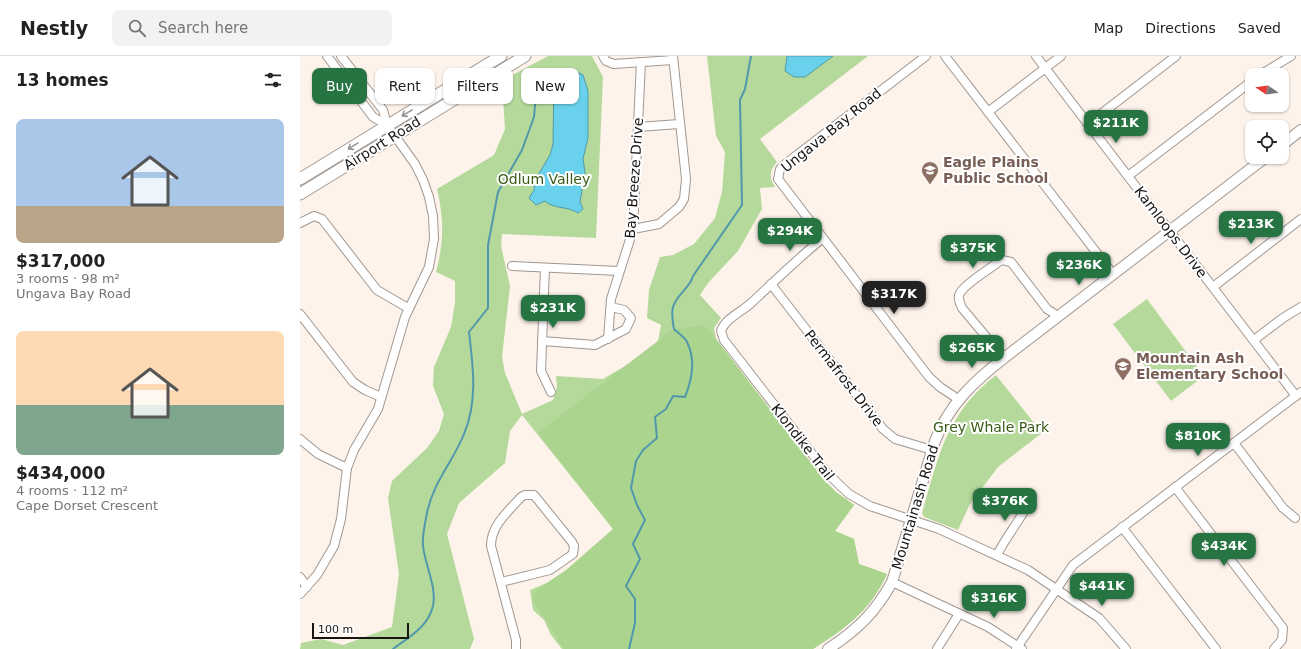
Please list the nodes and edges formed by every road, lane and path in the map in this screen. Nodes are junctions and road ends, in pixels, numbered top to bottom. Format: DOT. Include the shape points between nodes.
graph roads {
  1 [pos="327,56"];
  2 [pos="341,56"];
  3 [pos="501,56"];
  4 [pos="525,56"];
  5 [pos="603,56"];
  6 [pos="926,56"];
  7 [pos="945,56"];
  8 [pos="1036,56"];
  9 [pos="1061,56"];
  10 [pos="1176,56"];
  11 [pos="1291,56"];
  12 [pos="673,58"];
  13 [pos="642,62"];
  14 [pos="1045,68"];
  15 [pos="1271,68"];
  16 [pos="1245,86"];
  17 [pos="988,112"];
  18 [pos="679,124"];
  19 [pos="1088,124"];
  20 [pos="387,125"];
  21 [pos="638,127"];
  22 [pos="1301,130"];
  23 [pos="394,136"];
  24 [pos="1289,139"];
  25 [pos="1257,164"];
  26 [pos="1128,176"];
  27 [pos="300,179"];
  28 [pos="300,194"];
  29 [pos="1301,220"];
  30 [pos="300,223"];
  31 [pos="633,229"];
  32 [pos="1170,231"];
  33 [pos="823,238"];
  34 [pos="512,266"];
  35 [pos="545,268"];
  36 [pos="619,271"];
  37 [pos="1113,274"];
  38 [pos="772,284"];
  39 [pos="1213,287"];
  40 [pos="1301,307"];
  41 [pos="408,308"];
  42 [pos="611,308"];
  43 [pos="300,314"];
  44 [pos="1058,316"];
  45 [pos="608,339"];
  46 [pos="1254,340"];
  47 [pos="542,341"];
  48 [pos="1004,358"];
  49 [pos="551,392"];
  50 [pos="1299,394"];
  51 [pos="381,397"];
  52 [pos="958,399"];
  53 [pos="300,440"];
  54 [pos="1234,444"];
  55 [pos="932,450"];
  56 [pos="347,468"];
  57 [pos="1175,487"];
  58 [pos="1031,498"];
  59 [pos="1295,518"];
  60 [pos="912,520"];
  61 [pos="1122,527"];
  62 [pos="997,555"];
  63 [pos="300,577"];
  64 [pos="501,582"];
  65 [pos="892,582"];
  66 [pos="307,587"];
  67 [pos="1056,588"];
  68 [pos="300,594"];
  69 [pos="959,614"];
  70 [pos="1019,648"];
  71 [pos="516,649"];
  72 [pos="828,649"];
  73 [pos="937,649"];
  74 [pos="1126,649"];
  75 [pos="1216,649"];
  76 [pos="1274,649"];
  1 -- 20 [label="street" via="373,117"];
  2 -- 20 [label="street" via="383,110"];
  3 -- 20 [label="main road, Airport Road, one-way"];
  4 -- 23 [label="main road, Airport Road"];
  5 -- 13 [label="street" via="606,61 614,64"];
  6 -- 33 [label="street, Ungava Bay Road" via="780,169 778,179"];
  7 -- 17 [label="street"];
  8 -- 14 [label="street, Kamloops Drive"];
  9 -- 14 [label="street"];
  10 -- 19 [label="street"];
  11 -- 15 [label="street"];
  12 -- 13 [label="street"];
  12 -- 18 [label="street"];
  13 -- 21 [label="street, Bay Breeze Drive"];
  14 -- 17 [label="street"];
  14 -- 19 [label="street, Kamloops Drive"];
  16 -- 26 [label="street"];
  17 -- 37 [label="street"];
  18 -- 21 [label="street"];
  18 -- 31 [label="street" via="686,181 683,202 659,224"];
  19 -- 26 [label="street, Kamloops Drive"];
  20 -- 23 [label="street"];
  20 -- 27 [label="main road, Airport Road, one-way"];
  21 -- 31 [label="street, Bay Breeze Drive"];
  22 -- 24 [label="street"];
  23 -- 28 [label="main road, Airport Road"];
  23 -- 41 [label="street" via="423,180 434,226 429,267"];
  25 -- 32 [label="street, Mountainash Road"];
  26 -- 32 [label="street, Kamloops Drive"];
  29 -- 39 [label="street"];
  30 -- 41 [label="street" via="314,216 322,219 377,290"];
  31 -- 36 [label="street, Bay Breeze Drive"];
  32 -- 37 [label="street, Mountainash Road"];
  32 -- 39 [label="street, Kamloops Drive"];
  33 -- 38 [label="street"];
  33 -- 52 [label="street, Ungava Bay Road" via="929,377"];
  34 -- 35 [label="street"];
  35 -- 36 [label="street"];
  35 -- 47 [label="street"];
  36 -- 42 [label="street, Bay Breeze Drive"];
  37 -- 44 [label="street, Mountainash Road"];
  38 -- 55 [label="street, Permafrost Drive" via="883,429 895,439"];
  38 -- 60 [label="street, Klondike Trail" via="726,323 721,331 724,340 837,484 863,503"];
  39 -- 46 [label="street, Kamloops Drive"];
  40 -- 46 [label="street"];
  41 -- 51 [label="street"];
  42 -- 45 [label="street, Bay Breeze Drive"];
  42 -- 45 [label="street" via="624,310 631,318 626,329"];
  43 -- 51 [label="street" via="353,382"];
  44 -- 48 [label="street, Mountainash Road"];
  44 -- 48 [label="street" via="1047,309 1011,262 1002,260 966,287 958,298 962,308"];
  45 -- 47 [label="street" via="595,345"];
  46 -- 50 [label="street, Kamloops Drive"];
  47 -- 49 [label="street" via="541,370"];
  48 -- 52 [label="street, Mountainash Road"];
  50 -- 54 [label="street"];
  51 -- 56 [label="street" via="375,415 354,450"];
  52 -- 55 [label="street, Mountainash Road"];
  53 -- 56 [label="street" via="318,454"];
  54 -- 57 [label="street"];
  54 -- 59 [label="street" via="1283,508"];
  55 -- 60 [label="street, Mountainash Road"];
  56 -- 66 [label="street" via="338,536 326,562"];
  57 -- 61 [label="street"];
  57 -- 76 [label="street" via="1283,628 1282,640"];
  58 -- 62 [label="street" via="1023,516"];
  60 -- 62 [label="street, Klondike Trail"];
  60 -- 65 [label="street, Mountainash Road"];
  61 -- 67 [label="street" via="1073,565"];
  61 -- 75 [label="street"];
  62 -- 67 [label="street, Klondike Trail" via="1028,570"];
  63 -- 66 [label="street"];
  64 -- 64 [label="street" via="550,570 573,554 572,542 534,495 521,497 497,524 492,535 491,546"];
  64 -- 71 [label="street"];
  65 -- 69 [label="street"];
  65 -- 72 [label="street, Mountainash Road" via="865,622"];
  66 -- 68 [label="street"];
  67 -- 70 [label="street"];
  67 -- 74 [label="street, Klondike Trail" via="1099,618"];
  69 -- 70 [label="street" via="988,627"];
  69 -- 73 [label="street"];
}
